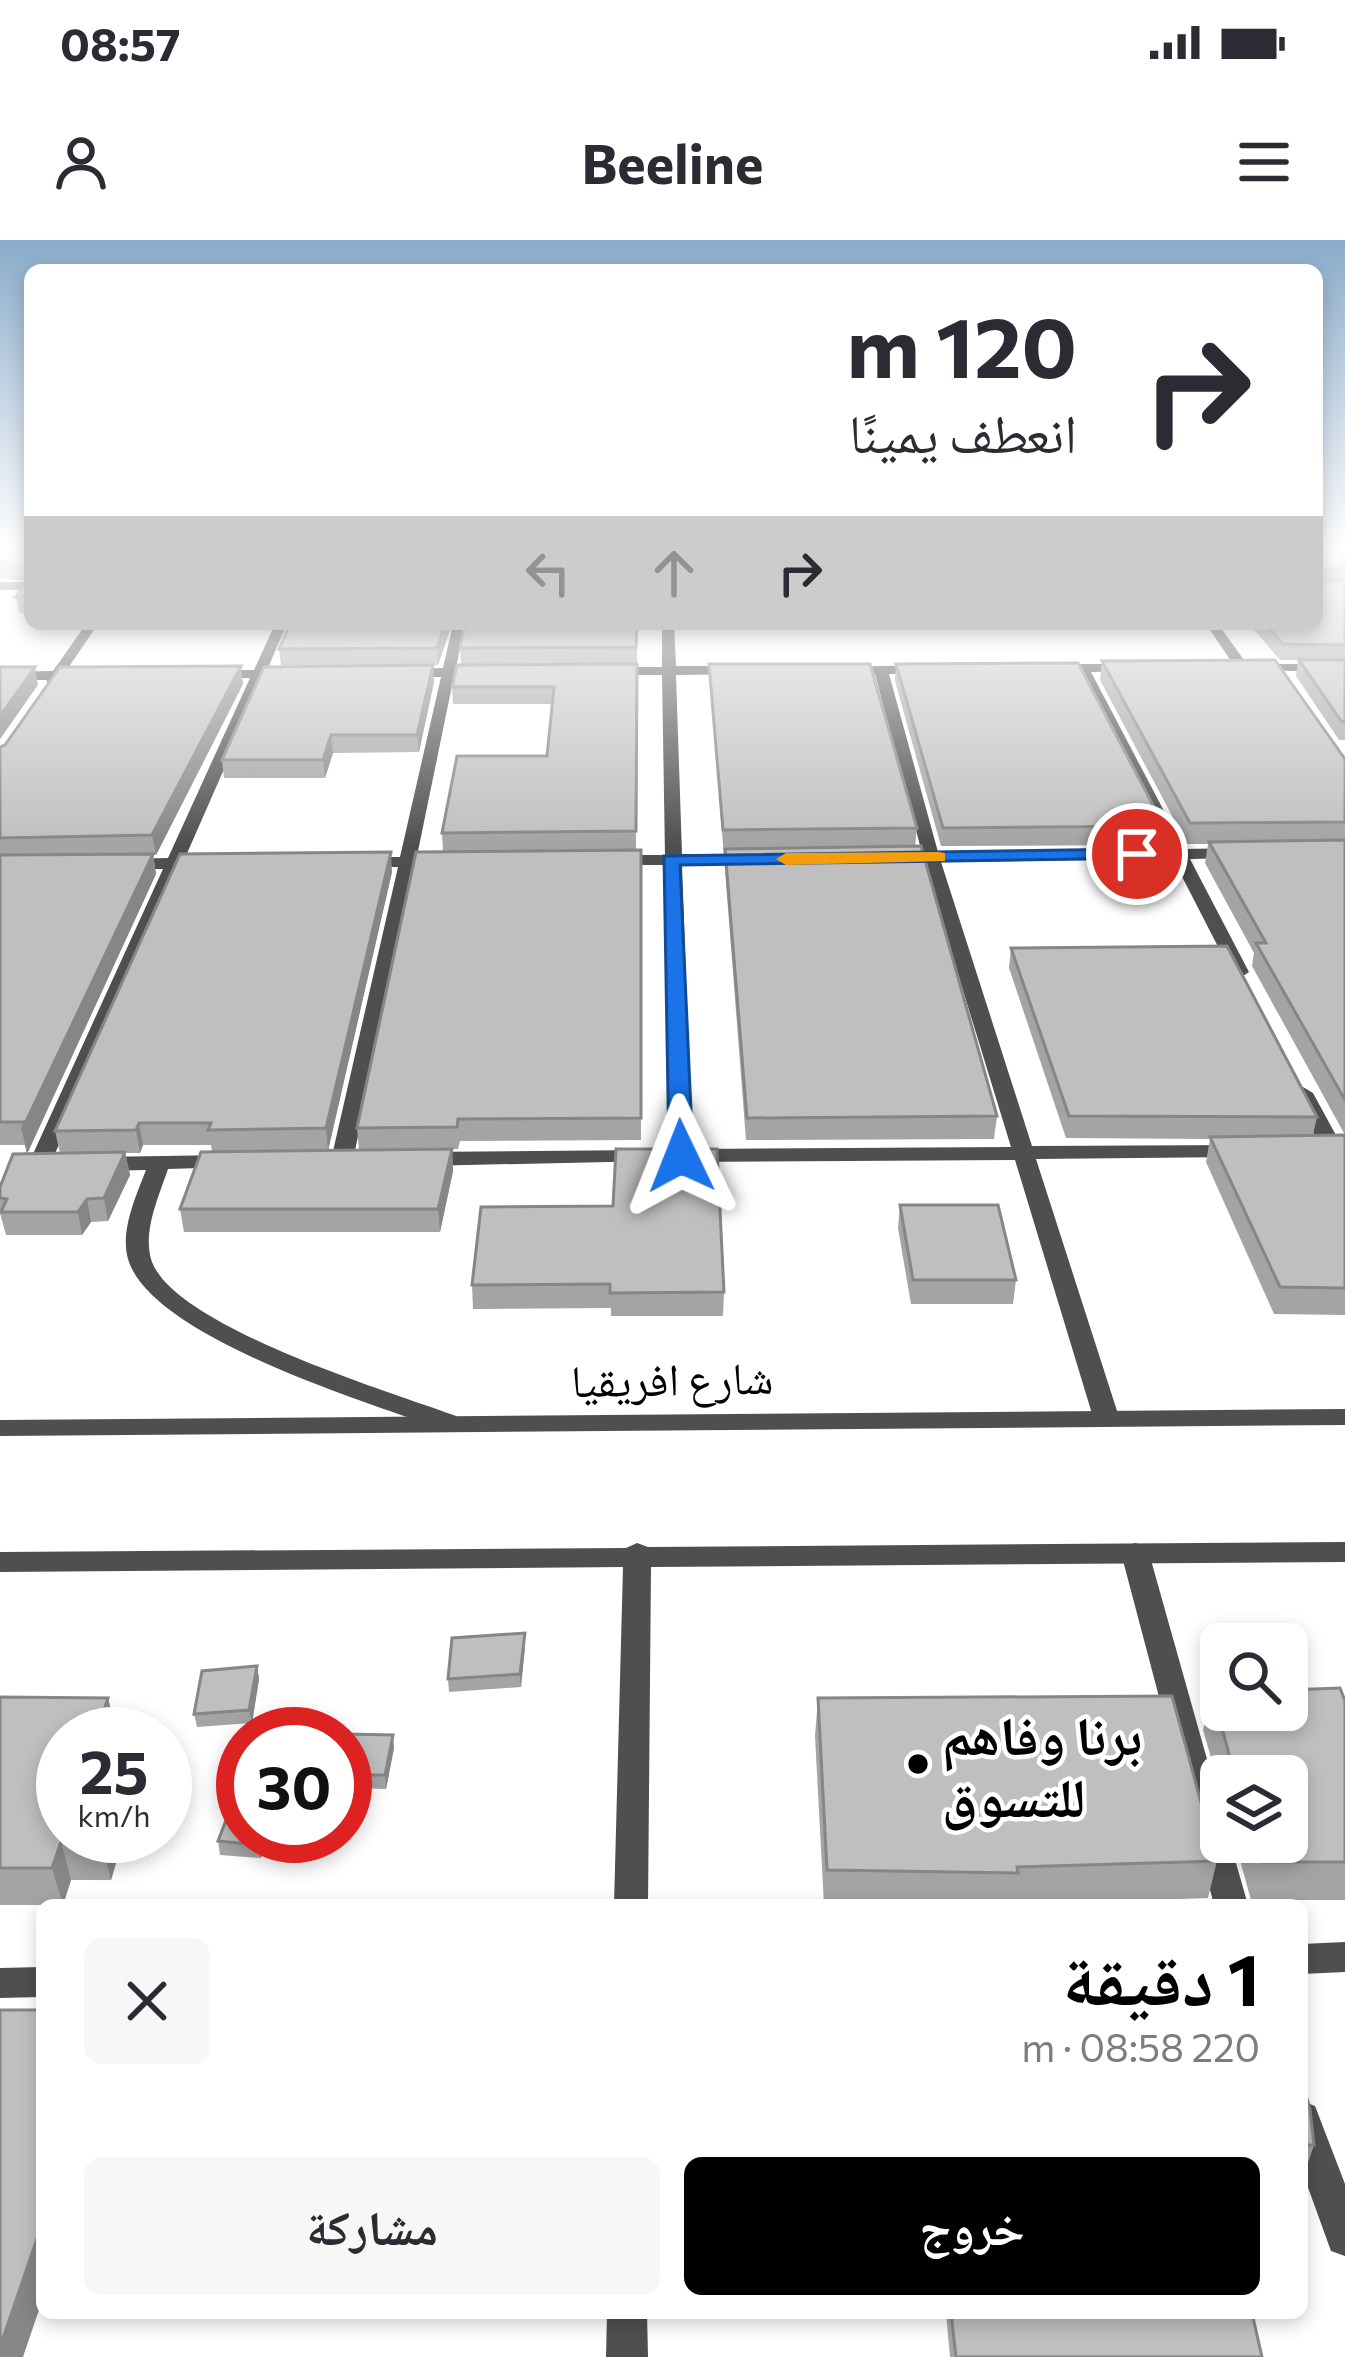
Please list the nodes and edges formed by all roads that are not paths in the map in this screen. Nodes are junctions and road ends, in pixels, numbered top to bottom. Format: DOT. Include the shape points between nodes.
graph roads {
  1 [pos="76,648"];
  2 [pos="271,648"];
  3 [pos="454,648"];
  4 [pos="669,648"];
  5 [pos="1229,648"];
  6 [pos="1220,667"];
  7 [pos="1242,667"];
  8 [pos="1037,668"];
  9 [pos="1082,668"];
  10 [pos="1156,668"];
  11 [pos="1277,668"];
  12 [pos="1345,668"];
  13 [pos="948,669"];
  14 [pos="763,670"];
  15 [pos="834,670"];
  16 [pos="881,670"];
  17 [pos="669,671"];
  18 [pos="493,672"];
  19 [pos="581,672"];
  20 [pos="378,673"];
  21 [pos="449,673"];
  22 [pos="192,674"];
  23 [pos="259,674"];
  24 [pos="306,674"];
  25 [pos="57,675"];
  26 [pos="102,675"];
  27 [pos="0,676"];
  28 [pos="1288,684"];
  29 [pos="45,692"];
  30 [pos="1250,853"];
  31 [pos="1178,854"];
  32 [pos="931,857"];
  33 [pos="884,858"];
  34 [pos="765,859"];
  35 [pos="576,860"];
  36 [pos="670,860"];
  37 [pos="410,861"];
  38 [pos="458,861"];
  39 [pos="339,862"];
  40 [pos="221,863"];
  41 [pos="174,864"];
  42 [pos="109,865"];
  43 [pos="1244,980"];
  44 [pos="1288,1065"];
  45 [pos="1309,1150"];
  46 [pos="1339,1150"];
  47 [pos="1261,1151"];
  48 [pos="1022,1155"];
  49 [pos="681,1156"];
  50 [pos="250,1161"];
  51 [pos="159,1163"];
  52 [pos="1106,1417"];
  53 [pos="1345,1417"];
  54 [pos="447,1422"];
  55 [pos="0,1428"];
  56 [pos="1136,1552"];
  57 [pos="1345,1552"];
  58 [pos="637,1553"];
  59 [pos="0,1562"];
  60 [pos="631,1899"];
  61 [pos="1229,1899"];
  62 [pos="1345,1957"];
  63 [pos="1308,1959"];
  64 [pos="36,1982"];
  65 [pos="0,1983"];
  66 [pos="1308,2134"];
  67 [pos="1345,2237"];
  68 [pos="627,2319"];
  69 [pos="627,2357"];
  1 -- 25 [label="street"];
  2 -- 23 [label="street"];
  3 -- 21 [label="street"];
  4 -- 17 [label="street"];
  5 -- 7 [label="street"];
  6 -- 7 [label="street"];
  7 -- 11 [label="street"];
  8 -- 9 [label="street"];
  9 -- 10 [label="street"];
  9 -- 31 [label="street"];
  11 -- 12 [label="street"];
  11 -- 28 [label="street"];
  13 -- 16 [label="street"];
  14 -- 17 [label="street"];
  15 -- 16 [label="street"];
  16 -- 32 [label="street"];
  17 -- 19 [label="street"];
  17 -- 36 [label="street"];
  18 -- 21 [label="street"];
  20 -- 21 [label="street"];
  21 -- 37 [label="street"];
  22 -- 23 [label="street"];
  23 -- 24 [label="street"];
  23 -- 41 [label="street"];
  25 -- 26 [label="street"];
  25 -- 27 [label="street"];
  25 -- 29 [label="street"];
  30 -- 31 [label="street"];
  31 -- 32 [label="street"];
  31 -- 43 [label="street"];
  32 -- 33 [label="street"];
  32 -- 48 [label="street"];
  34 -- 36 [label="street"];
  35 -- 36 [label="street"];
  36 -- 49 [label="street"];
  37 -- 38 [label="street"];
  37 -- 39 [label="street"];
  37 -- 49 [label="street" via="353,1160"];
  40 -- 41 [label="street"];
  41 -- 42 [label="street"];
  41 -- 51 [label="street" via="29,1165"];
  44 -- 46 [label="street"];
  45 -- 46 [label="street"];
  47 -- 48 [label="street"];
  48 -- 49 [label="street"];
  48 -- 52 [label="street"];
  50 -- 51 [label="street"];
  51 -- 54 [label="street" via="137,1244 154,1290 176,1310"];
  52 -- 53 [label="street, شارع افريقيا"];
  52 -- 54 [label="street, شارع افريقيا"];
  54 -- 55 [label="street, شارع افريقيا"];
  56 -- 57 [label="street"];
  56 -- 58 [label="street"];
  56 -- 61 [label="street"];
  58 -- 59 [label="street"];
  58 -- 60 [label="street"];
  62 -- 63 [label="street"];
  64 -- 65 [label="street"];
  66 -- 67 [label="street"];
  68 -- 69 [label="street"];
}
